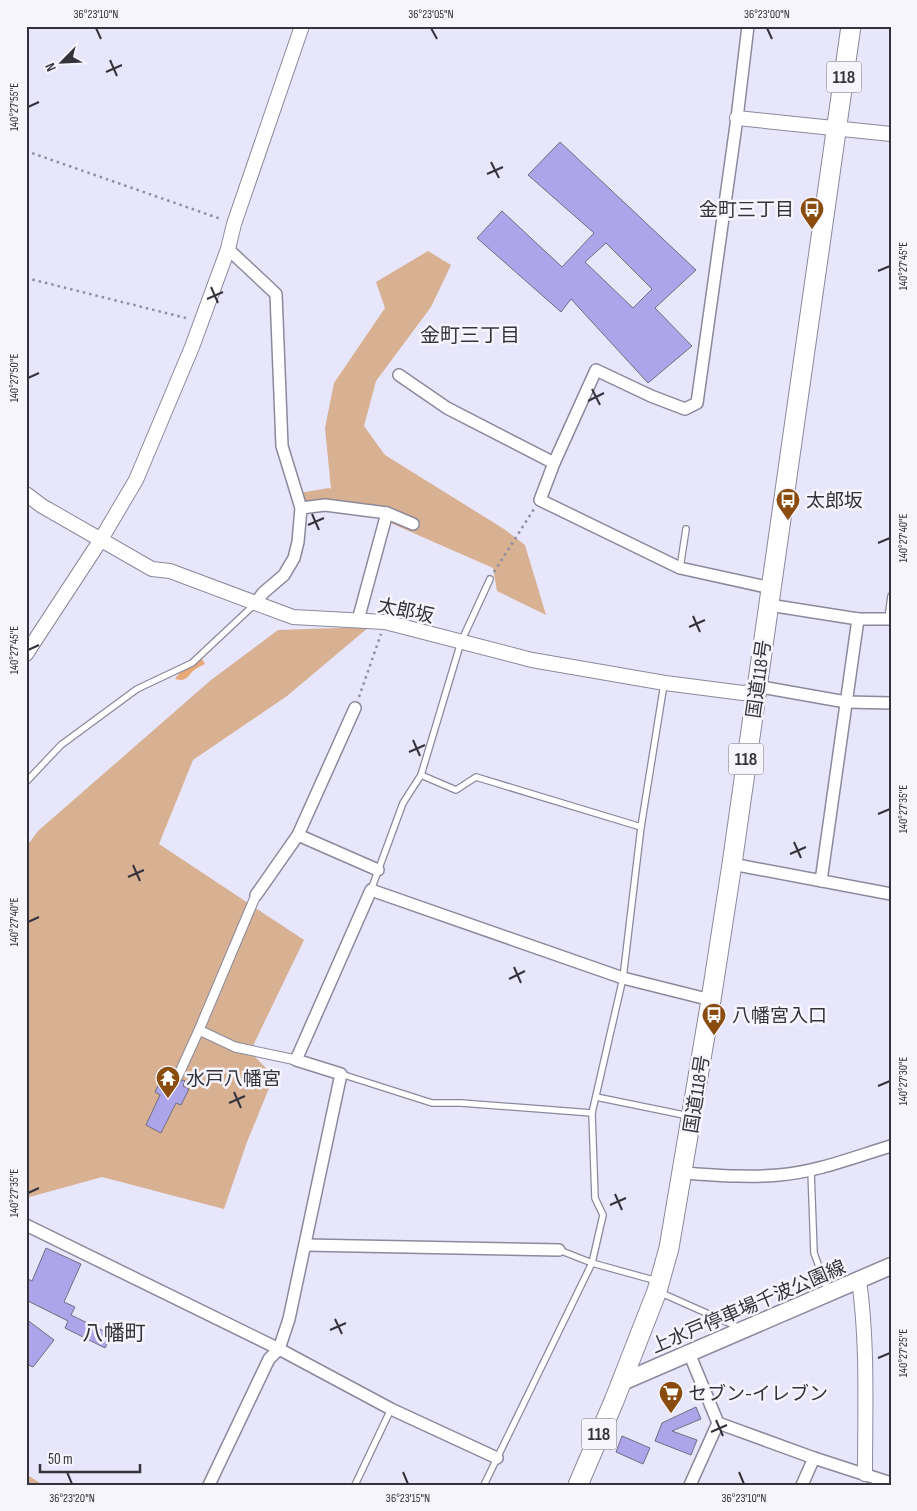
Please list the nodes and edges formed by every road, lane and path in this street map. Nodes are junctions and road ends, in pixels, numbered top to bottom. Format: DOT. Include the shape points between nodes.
graph roads {
  1 [pos="302,26"];
  2 [pos="748,26"];
  3 [pos="851,26"];
  4 [pos="737,118"];
  5 [pos="837,128"];
  6 [pos="891,134"];
  7 [pos="26,151"];
  8 [pos="234,224"];
  9 [pos="228,248"];
  10 [pos="26,278"];
  11 [pos="200,322"];
  12 [pos="399,375"];
  13 [pos="554,463"];
  14 [pos="26,494"];
  15 [pos="540,500"];
  16 [pos="301,508"];
  17 [pos="387,513"];
  18 [pos="413,524"];
  19 [pos="686,529"];
  20 [pos="100,541"];
  21 [pos="680,568"];
  22 [pos="490,579"];
  23 [pos="770,596"];
  24 [pos="891,596"];
  25 [pos="255,604"];
  26 [pos="858,619"];
  27 [pos="889,619"];
  28 [pos="358,620"];
  29 [pos="385,622"];
  30 [pos="462,642"];
  31 [pos="26,654"];
  32 [pos="665,683"];
  33 [pos="756,690"];
  34 [pos="846,702"];
  35 [pos="891,703"];
  36 [pos="355,708"];
  37 [pos="421,775"];
  38 [pos="26,782"];
  39 [pos="641,827"];
  40 [pos="298,835"];
  41 [pos="732,864"];
  42 [pos="378,870"];
  43 [pos="821,881"];
  44 [pos="371,890"];
  45 [pos="891,894"];
  46 [pos="256,895"];
  47 [pos="623,978"];
  48 [pos="711,1000"];
  49 [pos="199,1030"];
  50 [pos="296,1060"];
  51 [pos="341,1074"];
  52 [pos="178,1076"];
  53 [pos="596,1097"];
  54 [pos="592,1113"];
  55 [pos="692,1117"];
  56 [pos="891,1146"];
  57 [pos="811,1170"];
  58 [pos="682,1173"];
  59 [pos="26,1225"];
  60 [pos="305,1246"];
  61 [pos="559,1250"];
  62 [pos="592,1263"];
  63 [pos="891,1266"];
  64 [pos="859,1280"];
  65 [pos="658,1286"];
  66 [pos="828,1293"];
  67 [pos="743,1329"];
  68 [pos="278,1349"];
  69 [pos="689,1353"];
  70 [pos="620,1383"];
  71 [pos="391,1409"];
  72 [pos="718,1423"];
  73 [pos="497,1458"];
  74 [pos="814,1458"];
  75 [pos="865,1474"];
  76 [pos="891,1483"];
  77 [pos="209,1485"];
  78 [pos="355,1485"];
  79 [pos="484,1485"];
  80 [pos="578,1485"];
  81 [pos="690,1485"];
  82 [pos="802,1485"];
  1 -- 8 [label="street"];
  2 -- 4 [label="street"];
  3 -- 5 [label="highway, 国道118号 / 118"];
  4 -- 5 [label="street"];
  4 -- 13 [label="street" via="697,403 685,409 596,370"];
  5 -- 6 [label="street"];
  5 -- 23 [label="highway, 国道118号 / 118"];
  7 -- 8 [label="path"];
  8 -- 9 [label="street"];
  9 -- 11 [label="street"];
  9 -- 16 [label="street" via="276,294 282,446"];
  10 -- 11 [label="path"];
  11 -- 20 [label="street" via="136,480"];
  12 -- 13 [label="street" via="447,408"];
  13 -- 15 [label="street"];
  14 -- 20 [label="street, 太郎坂"];
  15 -- 21 [label="street"];
  15 -- 22 [label="path"];
  16 -- 17 [label="street" via="325,505"];
  16 -- 25 [label="street" via="294,558 284,575"];
  17 -- 18 [label="street"];
  17 -- 28 [label="street"];
  19 -- 21 [label="lane"];
  20 -- 25 [label="street, 太郎坂" via="152,569 170,571"];
  20 -- 31 [label="street"];
  21 -- 23 [label="street"];
  22 -- 30 [label="lane"];
  23 -- 26 [label="street"];
  23 -- 33 [label="highway, 国道118号 / 118"];
  24 -- 27 [label="lane"];
  25 -- 28 [label="street, 太郎坂" via="293,617"];
  25 -- 38 [label="lane" via="192,663 137,689 61,745"];
  26 -- 27 [label="street"];
  26 -- 34 [label="street"];
  28 -- 29 [label="street, 太郎坂"];
  29 -- 30 [label="street, 太郎坂"];
  29 -- 36 [label="path"];
  30 -- 32 [label="street, 太郎坂" via="532,660"];
  30 -- 37 [label="lane"];
  32 -- 33 [label="street, 太郎坂" via="743,693"];
  32 -- 39 [label="lane"];
  33 -- 34 [label="street" via="767,688"];
  33 -- 41 [label="highway, 国道118号 / 118"];
  34 -- 35 [label="street"];
  34 -- 43 [label="street"];
  36 -- 40 [label="street"];
  37 -- 39 [label="lane" via="456,790 476,777"];
  37 -- 42 [label="lane" via="403,803"];
  39 -- 47 [label="lane"];
  40 -- 42 [label="street"];
  40 -- 46 [label="street"];
  41 -- 43 [label="street"];
  41 -- 48 [label="highway, 国道118号 / 118"];
  42 -- 44 [label="lane"];
  43 -- 45 [label="street"];
  44 -- 47 [label="street"];
  44 -- 50 [label="street"];
  46 -- 49 [label="street"];
  47 -- 48 [label="street"];
  47 -- 53 [label="lane"];
  48 -- 55 [label="highway, 国道118号 / 118"];
  49 -- 50 [label="street" via="235,1047"];
  49 -- 52 [label="street"];
  50 -- 51 [label="street"];
  51 -- 54 [label="lane" via="432,1103"];
  51 -- 60 [label="street"];
  53 -- 54 [label="lane"];
  53 -- 55 [label="lane"];
  54 -- 62 [label="lane" via="595,1198 603,1215"];
  55 -- 58 [label="highway, 国道118号 / 118"];
  56 -- 57 [label="street"];
  57 -- 58 [label="street" via="744,1176"];
  57 -- 66 [label="lane" via="814,1252"];
  58 -- 65 [label="highway, 国道118号 / 118" via="669,1248"];
  59 -- 68 [label="street"];
  60 -- 61 [label="street"];
  60 -- 68 [label="street" via="290,1319"];
  61 -- 62 [label="lane"];
  62 -- 65 [label="lane"];
  62 -- 73 [label="lane"];
  63 -- 64 [label="main road, 上水戸停車場千波公園線"];
  64 -- 66 [label="main road, 上水戸停車場千波公園線"];
  64 -- 75 [label="street" via="865,1384"];
  65 -- 67 [label="lane"];
  65 -- 70 [label="highway, 国道118号 / 118"];
  66 -- 67 [label="main road, 上水戸停車場千波公園線"];
  67 -- 69 [label="main road, 上水戸停車場千波公園線"];
  68 -- 71 [label="street"];
  68 -- 77 [label="street" via="269,1359"];
  69 -- 70 [label="main road, 上水戸停車場千波公園線"];
  69 -- 72 [label="street"];
  70 -- 80 [label="highway, 118"];
  71 -- 73 [label="street"];
  71 -- 78 [label="lane"];
  72 -- 74 [label="street"];
  72 -- 81 [label="street"];
  73 -- 79 [label="lane"];
  74 -- 75 [label="street"];
  74 -- 82 [label="street"];
  75 -- 76 [label="street"];
}
